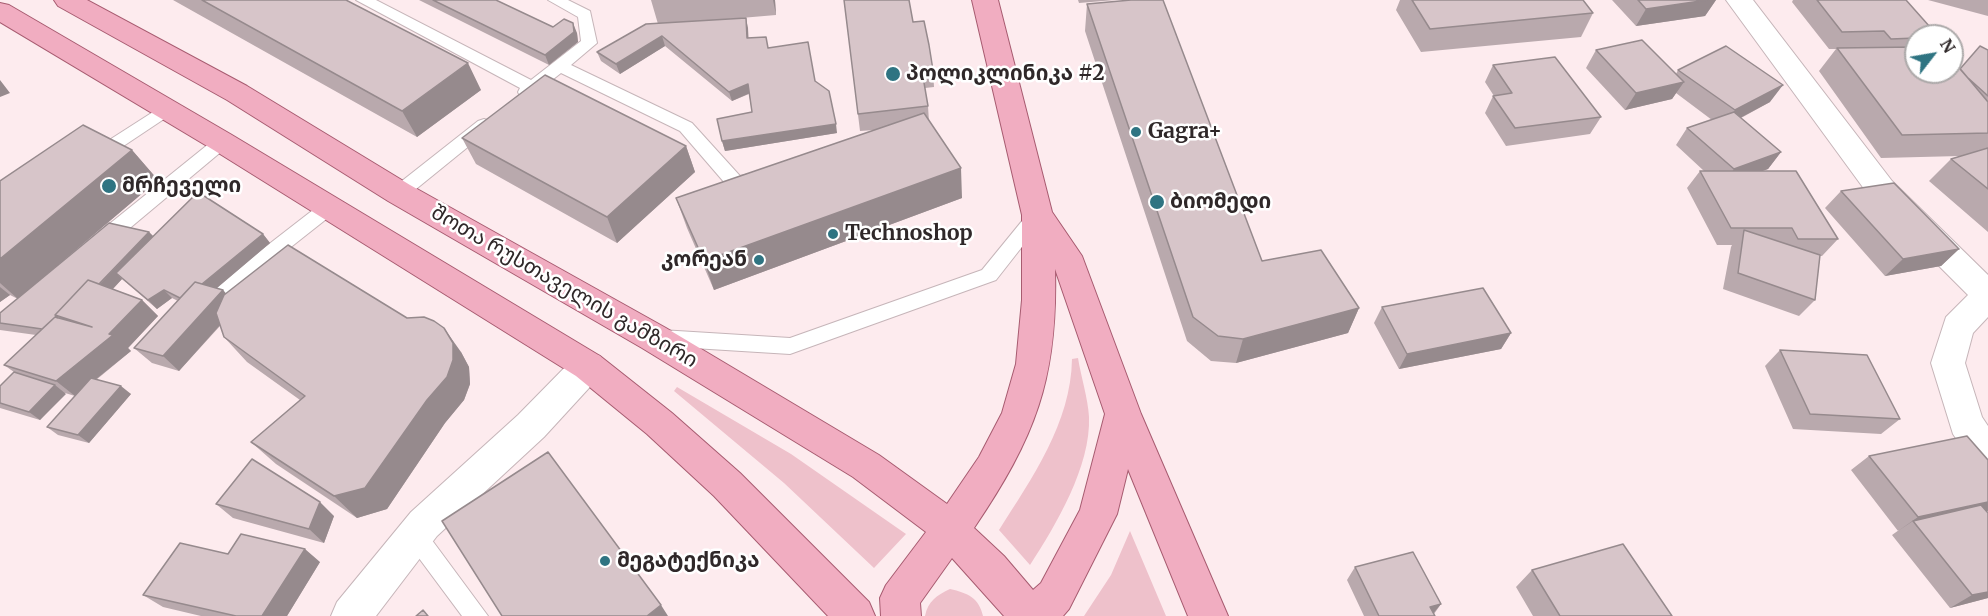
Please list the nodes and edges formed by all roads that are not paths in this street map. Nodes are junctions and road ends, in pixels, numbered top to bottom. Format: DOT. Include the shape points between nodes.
graph roads {
  1 [pos="67,0"];
  2 [pos="364,0"];
  3 [pos="556,0"];
  4 [pos="985,0"];
  5 [pos="1739,0"];
  6 [pos="0,11"];
  7 [pos="560,66"];
  8 [pos="532,87"];
  9 [pos="514,101"];
  10 [pos="167,109"];
  11 [pos="497,115"];
  12 [pos="222,142"];
  13 [pos="76,170"];
  14 [pos="768,174"];
  15 [pos="399,192"];
  16 [pos="328,208"];
  17 [pos="1037,215"];
  18 [pos="83,256"];
  19 [pos="222,291"];
  20 [pos="1988,295"];
  21 [pos="654,338"];
  22 [pos="588,366"];
  23 [pos="1123,414"];
  24 [pos="1988,456"];
  25 [pos="949,530"];
  26 [pos="415,535"];
  27 [pos="351,616"];
  28 [pos="476,616"];
  29 [pos="855,616"];
  30 [pos="901,616"];
  31 [pos="1030,616"];
  32 [pos="1035,616"];
  33 [pos="1208,616"];
  1 -- 15 [label="main road, შოთა რუსთაველის გამზირი" via="237,93"];
  2 -- 8 [label="lane"];
  3 -- 7 [label="lane" via="585,15 589,43"];
  4 -- 17 [label="main road"];
  5 -- 20 [label="street" via="1881,189"];
  6 -- 10 [label="main road"];
  7 -- 8 [label="lane"];
  7 -- 14 [label="lane" via="686,128 736,184"];
  8 -- 9 [label="lane"];
  10 -- 12 [label="main road"];
  10 -- 13 [label="lane"];
  11 -- 15 [label="lane"];
  12 -- 16 [label="main road"];
  12 -- 18 [label="lane"];
  15 -- 21 [label="main road, შოთა რუსთაველის გამზირი"];
  16 -- 19 [label="lane"];
  16 -- 22 [label="main road"];
  17 -- 21 [label="lane" via="988,275 790,346"];
  17 -- 23 [label="main road" via="1066,256"];
  17 -- 25 [label="main road" via="1040,295 1029,383 1015,426"];
  20 -- 24 [label="street" via="1958,327 1948,363 1965,423"];
  21 -- 25 [label="main road, შოთა რუსთაველის გამზირი" via="866,466"];
  22 -- 26 [label="street" via="531,426"];
  22 -- 29 [label="main road" via="700,459 785,539"];
  23 -- 32 [label="main road" via="1098,514 1055,596"];
  23 -- 33 [label="main road"];
  25 -- 30 [label="main road" via="900,598"];
  25 -- 31 [label="main road, შოთა რუსთაველის გამზირი" via="990,569"];
  26 -- 27 [label="street"];
  26 -- 28 [label="lane"];
}
